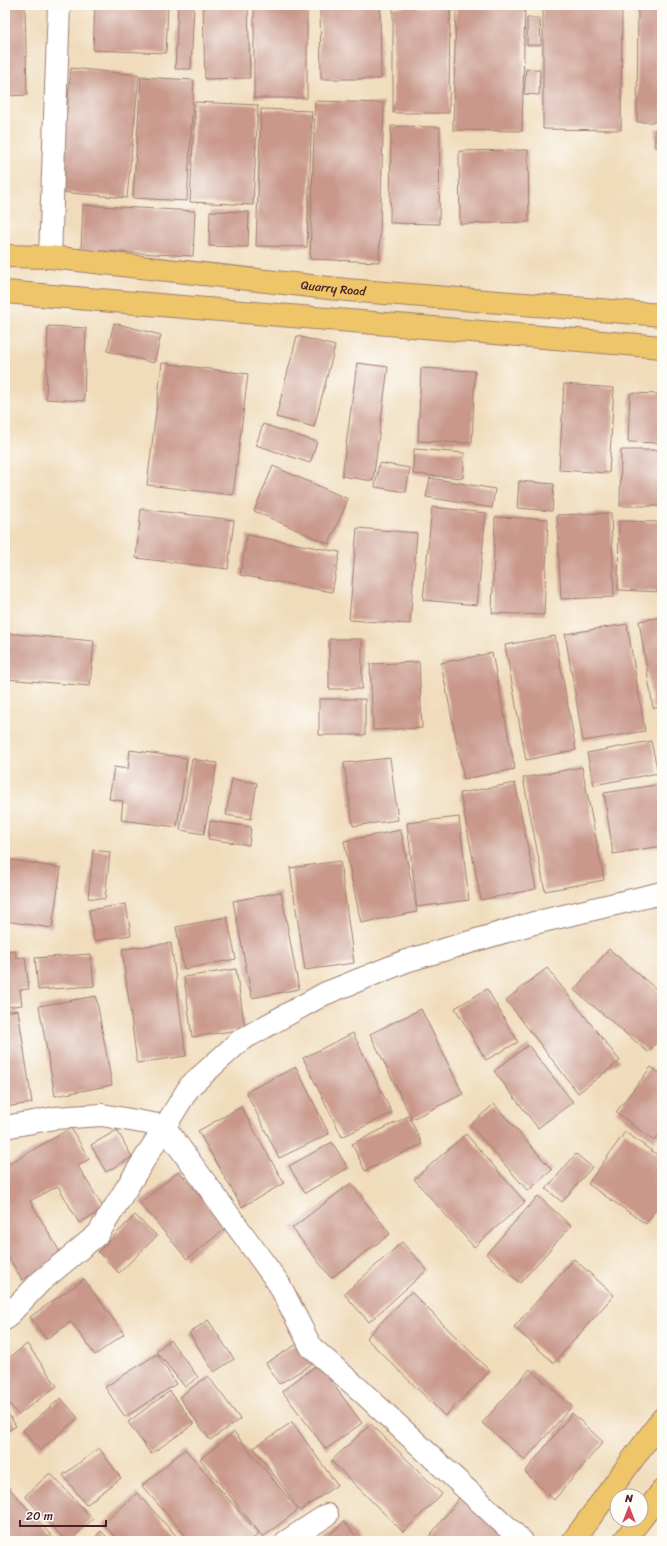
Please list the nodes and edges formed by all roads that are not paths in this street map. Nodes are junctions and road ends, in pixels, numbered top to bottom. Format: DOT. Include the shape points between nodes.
graph roads {
  1 [pos="59,5"];
  2 [pos="5,256"];
  3 [pos="50,257"];
  4 [pos="5,292"];
  5 [pos="662,315"];
  6 [pos="662,347"];
  7 [pos="662,893"];
  8 [pos="164,1126"];
  9 [pos="5,1127"];
  10 [pos="5,1319"];
  11 [pos="662,1419"];
  12 [pos="662,1491"];
  13 [pos="649,1508"];
  14 [pos="327,1515"];
  15 [pos="634,1528"];
  16 [pos="287,1541"];
  17 [pos="522,1541"];
  18 [pos="573,1541"];
  19 [pos="624,1541"];
  1 -- 3 [label="street"];
  2 -- 3 [label="main road, Quarry Road"];
  3 -- 5 [label="main road, Quarry Road" via="347,290"];
  4 -- 6 [label="main road"];
  7 -- 8 [label="street" via="534,923 421,956 324,994 242,1040 190,1086"];
  8 -- 9 [label="street" via="102,1115 55,1118"];
  8 -- 10 [label="street" via="98,1234 40,1282"];
  8 -- 17 [label="street" via="279,1284 311,1347"];
  11 -- 18 [label="main road"];
  12 -- 13 [label="main road"];
  14 -- 16 [label="street"];
  15 -- 19 [label="main road"];
}
